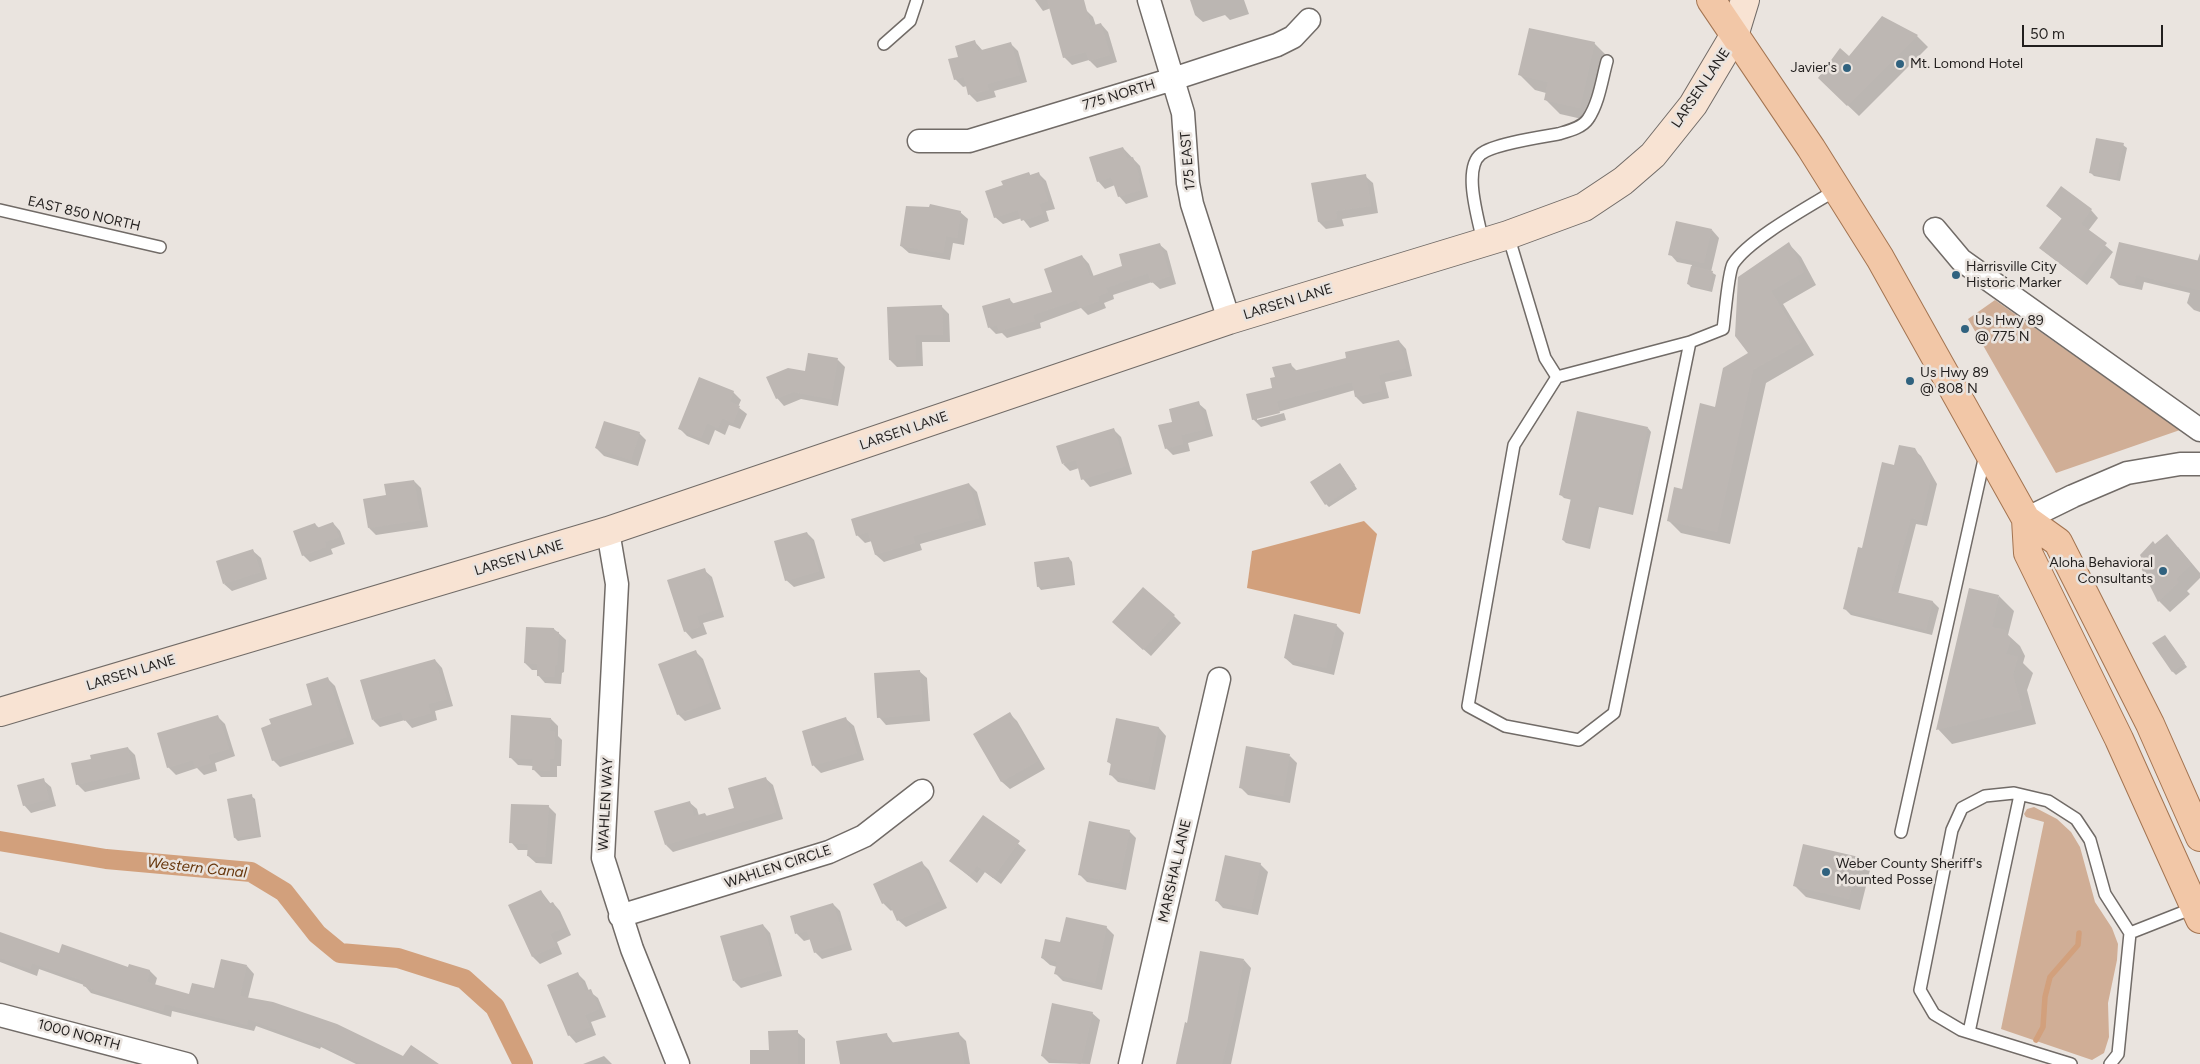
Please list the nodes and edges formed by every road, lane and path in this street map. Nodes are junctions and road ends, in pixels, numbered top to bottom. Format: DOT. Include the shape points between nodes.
graph roads {
  1 [pos="917,0"];
  2 [pos="1148,0"];
  3 [pos="1711,0"];
  4 [pos="1745,0"];
  5 [pos="1308,20"];
  6 [pos="1734,36"];
  7 [pos="884,44"];
  8 [pos="1607,61"];
  9 [pos="1174,79"];
  10 [pos="919,140"];
  11 [pos="1836,190"];
  12 [pos="0,210"];
  13 [pos="1935,229"];
  14 [pos="1495,238"];
  15 [pos="160,247"];
  16 [pos="1229,320"];
  17 [pos="1690,342"];
  18 [pos="1557,377"];
  19 [pos="2200,430"];
  20 [pos="1986,447"];
  21 [pos="2200,464"];
  22 [pos="2026,519"];
  23 [pos="608,531"];
  24 [pos="1219,679"];
  25 [pos="0,712"];
  26 [pos="922,790"];
  27 [pos="2020,795"];
  28 [pos="1901,832"];
  29 [pos="2200,837"];
  30 [pos="2198,912"];
  31 [pos="620,916"];
  32 [pos="2130,932"];
  33 [pos="0,1014"];
  34 [pos="1969,1032"];
  35 [pos="186,1064"];
  36 [pos="678,1064"];
  37 [pos="1130,1064"];
  38 [pos="2071,1064"];
  39 [pos="2110,1064"];
  1 -- 7 [label="lane" via="910,21"];
  2 -- 9 [label="street, 175 EAST"];
  3 -- 6 [label="main road"];
  4 -- 6 [label="main road, LARSEN LANE"];
  5 -- 9 [label="street, 775 NORTH" via="1294,37 1277,45"];
  6 -- 11 [label="main road"];
  6 -- 14 [label="main road, LARSEN LANE" via="1693,105 1653,155 1624,181 1584,207"];
  8 -- 14 [label="lane" via="1593,108 1588,120 1580,127 1498,147 1481,153 1474,164 1472,186"];
  9 -- 10 [label="street, 775 NORTH" via="969,141"];
  9 -- 16 [label="street, 175 EAST" via="1183,113 1192,204"];
  11 -- 17 [label="lane" via="1748,248 1732,265 1723,328"];
  11 -- 20 [label="main road" via="1880,258"];
  12 -- 15 [label="lane, EAST 850 NORTH"];
  13 -- 19 [label="street" via="1961,260"];
  14 -- 16 [label="main road, LARSEN LANE"];
  14 -- 18 [label="lane" via="1545,358"];
  16 -- 23 [label="main road, LARSEN LANE"];
  17 -- 18 [label="lane"];
  17 -- 18 [label="lane" via="1614,713 1579,740 1505,726 1468,706 1514,445"];
  20 -- 22 [label="main road"];
  20 -- 28 [label="lane"];
  21 -- 22 [label="street" via="2126,473"];
  22 -- 29 [label="main road" via="2058,542 2150,724"];
  22 -- 30 [label="main road" via="2028,553 2095,687"];
  23 -- 25 [label="main road, LARSEN LANE"];
  23 -- 31 [label="street, WAHLEN WAY" via="617,584 603,858"];
  24 -- 37 [label="street, MARSHAL LANE"];
  26 -- 31 [label="street, WAHLEN CIRCLE" via="864,836 829,852"];
  27 -- 32 [label="lane" via="2048,801 2076,819 2090,840 2105,894"];
  27 -- 34 [label="lane"];
  27 -- 34 [label="lane" via="1985,796 1962,808 1952,830 1920,990 1934,1014"];
  30 -- 32 [label="lane"];
  31 -- 36 [label="street, WAHLEN WAY"];
  32 -- 39 [label="lane" via="2118,1054"];
  33 -- 35 [label="street, 1000 NORTH"];
  34 -- 38 [label="lane"];
}
